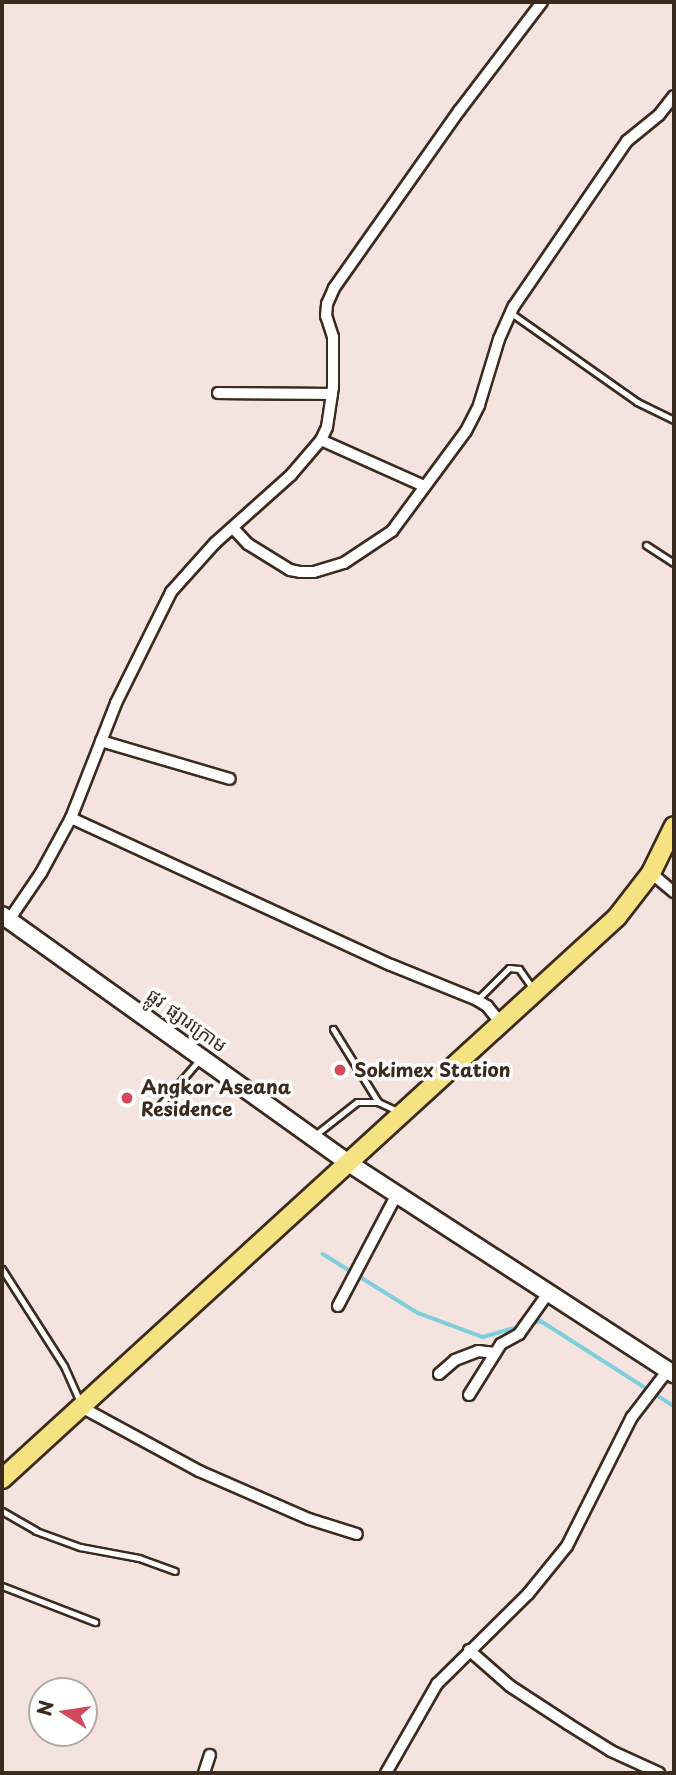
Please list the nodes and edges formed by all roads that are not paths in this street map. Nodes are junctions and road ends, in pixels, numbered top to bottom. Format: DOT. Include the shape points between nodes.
graph roads {
  1 [pos="542,2"];
  2 [pos="674,96"];
  3 [pos="511,313"];
  4 [pos="218,393"];
  5 [pos="332,394"];
  6 [pos="674,420"];
  7 [pos="321,440"];
  8 [pos="424,486"];
  9 [pos="233,528"];
  10 [pos="646,545"];
  11 [pos="674,563"];
  12 [pos="101,741"];
  13 [pos="230,779"];
  14 [pos="71,818"];
  15 [pos="674,826"];
  16 [pos="651,873"];
  17 [pos="674,892"];
  18 [pos="6,917"];
  19 [pos="535,991"];
  20 [pos="477,1000"];
  21 [pos="500,1022"];
  22 [pos="333,1029"];
  23 [pos="202,1057"];
  24 [pos="378,1101"];
  25 [pos="156,1110"];
  26 [pos="402,1113"];
  27 [pos="313,1137"];
  28 [pos="347,1161"];
  29 [pos="397,1194"];
  30 [pos="2,1269"];
  31 [pos="549,1292"];
  32 [pos="338,1306"];
  33 [pos="495,1353"];
  34 [pos="439,1374"];
  35 [pos="667,1375"];
  36 [pos="469,1395"];
  37 [pos="83,1408"];
  38 [pos="2,1479"];
  39 [pos="2,1511"];
  40 [pos="357,1534"];
  41 [pos="175,1571"];
  42 [pos="2,1586"];
  43 [pos="95,1622"];
  44 [pos="469,1650"];
  45 [pos="210,1755"];
  46 [pos="204,1773"];
  47 [pos="386,1773"];
  48 [pos="656,1773"];
  1 -- 5 [label="street" via="458,111 334,288 326,316 333,337"];
  2 -- 3 [label="street" via="627,141"];
  3 -- 6 [label="lane" via="637,402"];
  3 -- 8 [label="street" via="466,431"];
  4 -- 5 [label="street"];
  5 -- 7 [label="street"];
  7 -- 8 [label="street"];
  7 -- 9 [label="street" via="291,475"];
  8 -- 9 [label="street" via="377,544 344,563 314,572 290,570 248,544"];
  9 -- 12 [label="street" via="171,592"];
  10 -- 11 [label="lane"];
  12 -- 13 [label="street"];
  12 -- 14 [label="street"];
  14 -- 18 [label="street" via="41,873"];
  14 -- 20 [label="street"];
  15 -- 16 [label="highway"];
  16 -- 17 [label="street"];
  16 -- 19 [label="highway" via="617,917"];
  18 -- 23 [label="main road, ផ្លូវ ផ្សារក្រោម"];
  19 -- 20 [label="lane" via="519,969 509,968"];
  19 -- 21 [label="highway"];
  20 -- 21 [label="street"];
  21 -- 26 [label="highway"];
  22 -- 24 [label="lane"];
  23 -- 25 [label="lane"];
  23 -- 27 [label="main road, ផ្លូវ ផ្សារក្រោម"];
  24 -- 26 [label="lane"];
  24 -- 27 [label="lane" via="346,1107"];
  26 -- 28 [label="highway"];
  27 -- 28 [label="main road, ផ្លូវ ផ្សារក្រោម"];
  28 -- 29 [label="main road, ផ្លូវ ផ្សារក្រោម"];
  28 -- 37 [label="highway"];
  29 -- 31 [label="main road, ផ្លូវ ផ្សារក្រោម"];
  29 -- 32 [label="street"];
  30 -- 37 [label="lane" via="64,1366"];
  31 -- 33 [label="street" via="526,1325"];
  31 -- 35 [label="main road, ផ្លូវ ផ្សារក្រោម"];
  33 -- 34 [label="street" via="478,1351 455,1360"];
  33 -- 36 [label="street"];
  35 -- 44 [label="street" via="643,1401 621,1438 567,1546 528,1594"];
  37 -- 38 [label="highway"];
  37 -- 40 [label="street" via="199,1471 309,1519"];
  39 -- 41 [label="lane" via="36,1531 80,1547 139,1558"];
  42 -- 43 [label="lane"];
  44 -- 47 [label="street" via="438,1684"];
  44 -- 48 [label="street" via="510,1686 611,1751"];
  45 -- 46 [label="street"];
}
